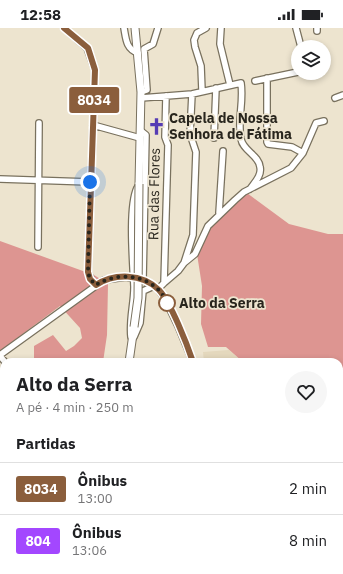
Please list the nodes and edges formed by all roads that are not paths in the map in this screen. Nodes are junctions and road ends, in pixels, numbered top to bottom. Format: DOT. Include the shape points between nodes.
graph roads {
  1 [pos="64,28"];
  2 [pos="124,28"];
  3 [pos="135,28"];
  4 [pos="158,28"];
  5 [pos="206,28"];
  6 [pos="221,28"];
  7 [pos="296,28"];
  8 [pos="299,40"];
  9 [pos="138,53"];
  10 [pos="291,73"];
  11 [pos="267,78"];
  12 [pos="255,80"];
  13 [pos="230,85"];
  14 [pos="216,88"];
  15 [pos="202,91"];
  16 [pos="192,94"];
  17 [pos="141,95"];
  18 [pos="343,95"];
  19 [pos="166,96"];
  20 [pos="335,98"];
  21 [pos="324,120"];
  22 [pos="39,123"];
  23 [pos="93,125"];
  24 [pos="140,134"];
  25 [pos="214,138"];
  26 [pos="223,151"];
  27 [pos="303,153"];
  28 [pos="0,179"];
  29 [pos="39,181"];
  30 [pos="90,182"];
  31 [pos="139,184"];
  32 [pos="250,189"];
  33 [pos="219,214"];
  34 [pos="38,247"];
  35 [pos="184,263"];
  36 [pos="133,277"];
  37 [pos="142,280"];
  38 [pos="164,283"];
  39 [pos="96,285"];
  40 [pos="156,288"];
  41 [pos="143,291"];
  42 [pos="132,341"];
  43 [pos="0,356"];
  44 [pos="130,358"];
  45 [pos="191,358"];
  1 -- 23 [label="street" via="88,48 95,70"];
  2 -- 9 [label="street" via="130,49"];
  3 -- 9 [label="main road"];
  4 -- 17 [label="street" via="153,44 144,49 147,90"];
  5 -- 15 [label="street" via="197,33 194,40 201,66"];
  6 -- 13 [label="street" via="220,44"];
  7 -- 8 [label="street"];
  9 -- 17 [label="main road"];
  10 -- 11 [label="street"];
  11 -- 12 [label="street"];
  11 -- 27 [label="street" via="267,142 292,147"];
  13 -- 14 [label="street"];
  13 -- 32 [label="street" via="241,83 241,140 245,149 261,167 260,175"];
  14 -- 15 [label="street"];
  14 -- 25 [label="street"];
  15 -- 16 [label="street"];
  16 -- 19 [label="street"];
  16 -- 35 [label="street" via="190,134 196,152 194,214 193,235"];
  17 -- 19 [label="street"];
  17 -- 24 [label="main road"];
  18 -- 20 [label="street"];
  19 -- 38 [label="street, Rua das Flores" via="165,136 168,146"];
  21 -- 27 [label="street" via="316,123"];
  22 -- 29 [label="street"];
  23 -- 24 [label="street"];
  23 -- 30 [label="street"];
  24 -- 31 [label="main road"];
  24 -- 37 [label="street" via="146,135"];
  26 -- 33 [label="street"];
  27 -- 32 [label="street" via="291,168"];
  28 -- 29 [label="street"];
  29 -- 30 [label="street"];
  29 -- 34 [label="street"];
  30 -- 39 [label="street" via="88,272"];
  31 -- 36 [label="street" via="134,204"];
  31 -- 42 [label="main road, bridge" via="138,293"];
  32 -- 33 [label="street"];
  33 -- 35 [label="street" via="208,226 195,254"];
  35 -- 38 [label="street"];
  36 -- 37 [label="street"];
  36 -- 39 [label="street" via="110,278"];
  36 -- 42 [label="street" via="130,326"];
  37 -- 40 [label="street"];
  37 -- 41 [label="street"];
  38 -- 40 [label="street"];
  39 -- 43 [label="street"];
  40 -- 41 [label="street"];
  40 -- 45 [label="street" via="169,306"];
  41 -- 42 [label="street" via="139,327"];
  42 -- 44 [label="main road"];
}
